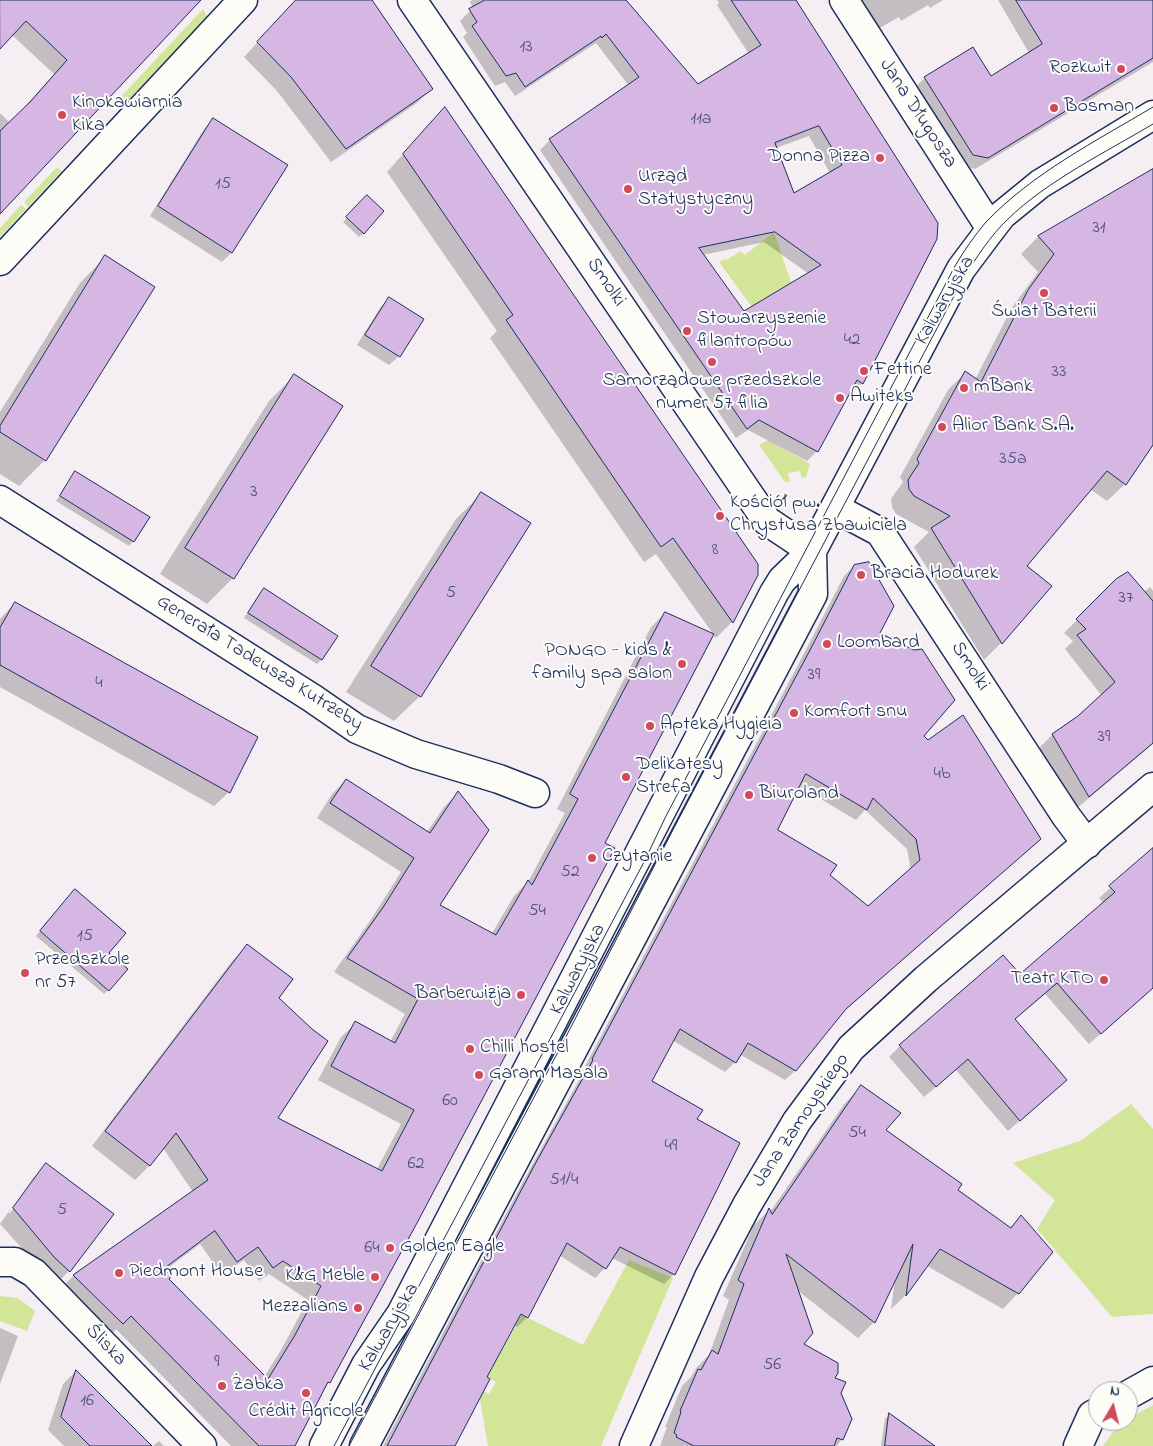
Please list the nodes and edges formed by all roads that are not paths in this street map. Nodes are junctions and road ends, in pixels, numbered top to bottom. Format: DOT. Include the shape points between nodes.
graph roads {
  1 [pos="243,0"];
  2 [pos="412,0"];
  3 [pos="844,0"];
  4 [pos="1153,115"];
  5 [pos="991,229"];
  6 [pos="0,261"];
  7 [pos="0,500"];
  8 [pos="835,508"];
  9 [pos="812,551"];
  10 [pos="1153,787"];
  11 [pos="535,793"];
  12 [pos="1087,844"];
  13 [pos="0,1262"];
  14 [pos="1153,1381"];
  15 [pos="1138,1389"];
  16 [pos="1088,1424"];
  17 [pos="202,1446"];
  18 [pos="324,1446"];
  19 [pos="364,1446"];
  20 [pos="634,1446"];
  21 [pos="1078,1446"];
  1 -- 6 [label="street"];
  2 -- 9 [label="street, Smolki" via="767,521"];
  3 -- 5 [label="street, Jana Długosza"];
  4 -- 5 [label="street, Kalwaryjska" via="1040,184 1002,215"];
  5 -- 8 [label="street, Kalwaryjska" via="961,269"];
  7 -- 11 [label="street, Generała Tadeusza Kutrzeby" via="357,729 416,754"];
  8 -- 9 [label="street, Kalwaryjska"];
  8 -- 12 [label="street, Smolki" via="880,532"];
  9 -- 18 [label="street, Kalwaryjska" via="782,580 774,593 401,1314 366,1365"];
  9 -- 19 [label="street, Kalwaryjska" via="813,594"];
  10 -- 12 [label="street, Jana Zamoyskiego"];
  12 -- 20 [label="street, Jana Zamoyskiego" via="926,978 851,1048 797,1121 747,1205 709,1277"];
  13 -- 17 [label="street, Śliska" via="15,1262 34,1274"];
  14 -- 15 [label="street"];
  16 -- 21 [label="street"];
}
